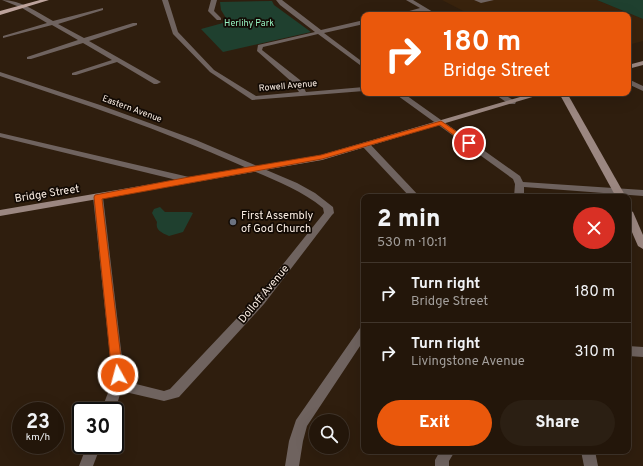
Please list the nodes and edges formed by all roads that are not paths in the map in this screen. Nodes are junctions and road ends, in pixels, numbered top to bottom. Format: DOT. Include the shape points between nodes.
graph roads {
  1 [pos="5,0"];
  2 [pos="46,0"];
  3 [pos="165,0"];
  4 [pos="214,0"];
  5 [pos="279,0"];
  6 [pos="408,0"];
  7 [pos="477,0"];
  8 [pos="491,0"];
  9 [pos="24,7"];
  10 [pos="101,9"];
  11 [pos="425,9"];
  12 [pos="412,12"];
  13 [pos="430,12"];
  14 [pos="0,13"];
  15 [pos="219,19"];
  16 [pos="361,23"];
  17 [pos="52,24"];
  18 [pos="135,24"];
  19 [pos="320,32"];
  20 [pos="5,37"];
  21 [pos="83,41"];
  22 [pos="29,58"];
  23 [pos="118,60"];
  24 [pos="643,63"];
  25 [pos="361,64"];
  26 [pos="631,66"];
  27 [pos="0,74"];
  28 [pos="74,74"];
  29 [pos="157,82"];
  30 [pos="631,83"];
  31 [pos="361,89"];
  32 [pos="643,89"];
  33 [pos="303,93"];
  34 [pos="402,96"];
  35 [pos="503,96"];
  36 [pos="532,96"];
  37 [pos="565,96"];
  38 [pos="512,102"];
  39 [pos="441,123"];
  40 [pos="0,135"];
  41 [pos="366,145"];
  42 [pos="255,168"];
  43 [pos="189,180"];
  44 [pos="520,184"];
  45 [pos="643,192"];
  46 [pos="412,194"];
  47 [pos="519,194"];
  48 [pos="619,194"];
  49 [pos="98,197"];
  50 [pos="0,213"];
  51 [pos="631,219"];
  52 [pos="643,246"];
  53 [pos="361,336"];
  54 [pos="631,351"];
  55 [pos="643,352"];
  56 [pos="116,385"];
  57 [pos="111,402"];
  58 [pos="91,454"];
  59 [pos="446,454"];
  60 [pos="589,454"];
  61 [pos="86,466"];
  62 [pos="292,466"];
  63 [pos="442,466"];
  64 [pos="591,466"];
  1 -- 9 [label="street"];
  2 -- 9 [label="main road"];
  3 -- 33 [label="street, Rowell Avenue" via="175,33 212,71 255,98"];
  4 -- 15 [label="street" via="211,11"];
  5 -- 19 [label="street"];
  6 -- 11 [label="street"];
  7 -- 8 [label="street"];
  9 -- 14 [label="main road"];
  9 -- 17 [label="street"];
  10 -- 17 [label="street"];
  11 -- 12 [label="street"];
  11 -- 13 [label="street"];
  16 -- 19 [label="street"];
  17 -- 20 [label="street"];
  17 -- 21 [label="street"];
  18 -- 21 [label="street"];
  19 -- 25 [label="street"];
  19 -- 33 [label="street" via="266,44 259,48 297,82"];
  21 -- 22 [label="street"];
  21 -- 23 [label="street"];
  23 -- 28 [label="street"];
  23 -- 29 [label="street"];
  24 -- 26 [label="main road"];
  27 -- 42 [label="street, Eastern Avenue" via="147,125"];
  30 -- 32 [label="street"];
  31 -- 33 [label="street, Rowell Avenue"];
  34 -- 39 [label="street"];
  35 -- 38 [label="street"];
  36 -- 38 [label="main road, Bridge Street"];
  37 -- 48 [label="main road"];
  38 -- 39 [label="main road, Bridge Street"];
  39 -- 41 [label="main road, Bridge Street"];
  39 -- 44 [label="street" via="517,178"];
  40 -- 43 [label="street"];
  41 -- 42 [label="main road, Bridge Street" via="322,157"];
  41 -- 46 [label="street"];
  42 -- 43 [label="main road, Bridge Street"];
  42 -- 56 [label="street, Dolloff Avenue" via="300,188 328,207 329,213 260,301 174,392 164,396"];
  43 -- 49 [label="main road, Bridge Street"];
  44 -- 47 [label="street"];
  44 -- 48 [label="street"];
  45 -- 48 [label="street"];
  49 -- 50 [label="main road, Bridge Street"];
  49 -- 56 [label="street" via="118,375"];
  51 -- 52 [label="main road"];
  53 -- 62 [label="street" via="302,424"];
  54 -- 55 [label="street"];
  56 -- 57 [label="street"];
  58 -- 61 [label="street"];
  59 -- 63 [label="street"];
  60 -- 64 [label="street"];
}
